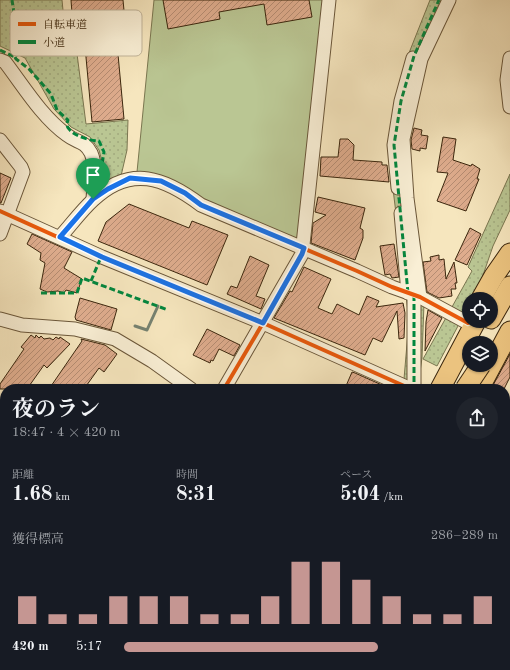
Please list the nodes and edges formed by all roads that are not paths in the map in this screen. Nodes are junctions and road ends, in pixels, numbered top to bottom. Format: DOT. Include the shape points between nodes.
graph roads {
  1 [pos="329,0"];
  2 [pos="439,0"];
  3 [pos="449,0"];
  4 [pos="510,58"];
  5 [pos="0,60"];
  6 [pos="510,107"];
  7 [pos="0,140"];
  8 [pos="93,199"];
  9 [pos="4,212"];
  10 [pos="0,234"];
  11 [pos="60,237"];
  12 [pos="304,248"];
  13 [pos="510,253"];
  14 [pos="510,265"];
  15 [pos="510,286"];
  16 [pos="485,292"];
  17 [pos="493,292"];
  18 [pos="414,295"];
  19 [pos="462,318"];
  20 [pos="0,319"];
  21 [pos="502,322"];
  22 [pos="263,323"];
  23 [pos="468,328"];
  24 [pos="468,328"];
  25 [pos="485,336"];
  26 [pos="496,336"];
  27 [pos="497,336"];
  28 [pos="462,370"];
  29 [pos="477,372"];
  30 [pos="481,372"];
  31 [pos="184,384"];
  32 [pos="227,384"];
  33 [pos="393,384"];
  34 [pos="413,384"];
  35 [pos="437,384"];
  36 [pos="442,384"];
  37 [pos="454,384"];
  38 [pos="469,384"];
  39 [pos="475,384"];
  40 [pos="481,384"];
  1 -- 12 [label="street"];
  2 -- 18 [label="street" via="414,56 401,101 394,145"];
  3 -- 18 [label="street" via="422,59 403,139"];
  4 -- 6 [label="street" via="507,80"];
  5 -- 8 [label="street" via="6,62 56,125 68,136 84,143 91,154 94,166"];
  7 -- 9 [label="street" via="23,170"];
  8 -- 11 [label="street"];
  8 -- 12 [label="street" via="130,178 161,181 185,193 201,205"];
  9 -- 10 [label="street"];
  9 -- 11 [label="street"];
  11 -- 22 [label="street" via="102,257"];
  12 -- 18 [label="street" via="392,288"];
  12 -- 22 [label="street"];
  13 -- 16 [label="highway"];
  14 -- 17 [label="highway"];
  15 -- 21 [label="highway"];
  18 -- 19 [label="street"];
  18 -- 34 [label="street"];
  20 -- 31 [label="street" via="22,325 75,329 115,339"];
  21 -- 25 [label="highway"];
  21 -- 26 [label="highway"];
  21 -- 27 [label="highway"];
  21 -- 40 [label="highway"];
  22 -- 32 [label="street"];
  22 -- 33 [label="street"];
  23 -- 35 [label="highway"];
  24 -- 36 [label="highway"];
  28 -- 37 [label="highway"];
  29 -- 38 [label="highway, bridge"];
  30 -- 39 [label="highway"];
}
